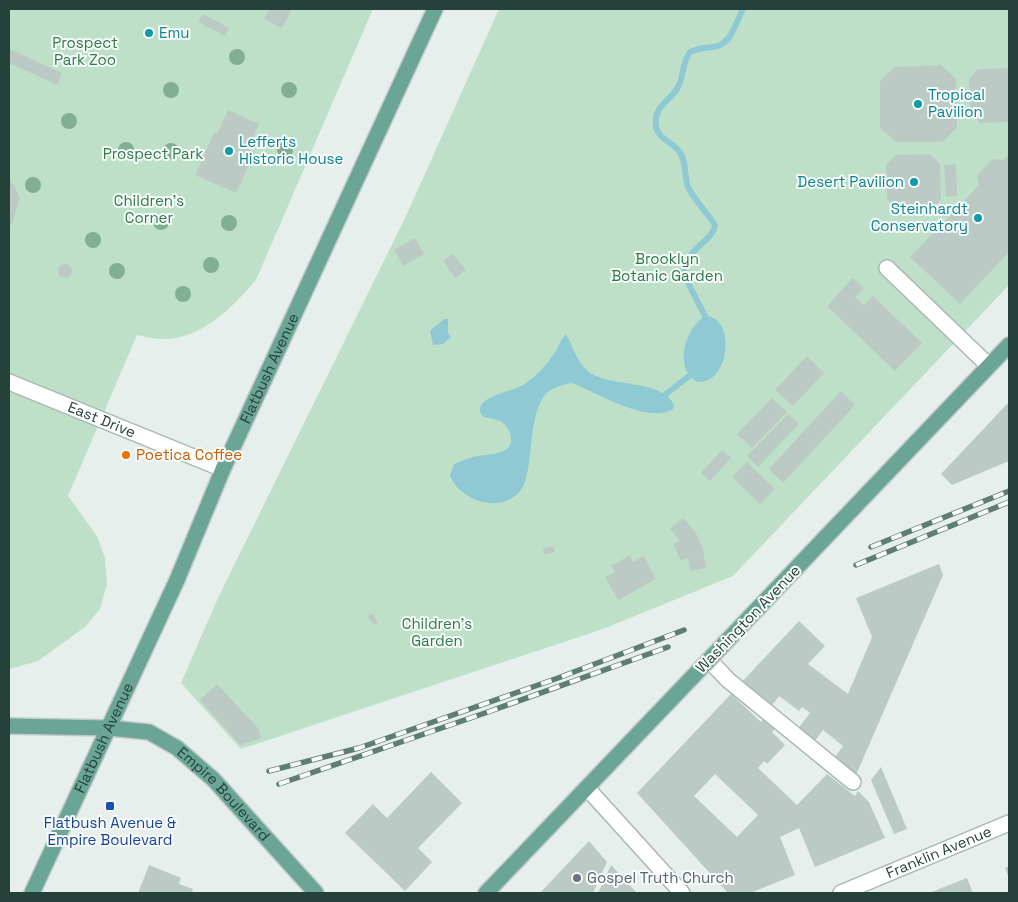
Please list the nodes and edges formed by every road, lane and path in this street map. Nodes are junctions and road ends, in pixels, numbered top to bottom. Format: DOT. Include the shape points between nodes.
graph roads {
  1 [pos="435,9"];
  2 [pos="888,268"];
  3 [pos="1009,346"];
  4 [pos="989,366"];
  5 [pos="9,382"];
  6 [pos="223,469"];
  7 [pos="706,662"];
  8 [pos="9,726"];
  9 [pos="109,728"];
  10 [pos="853,782"];
  11 [pos="587,788"];
  12 [pos="1009,823"];
  13 [pos="32,893"];
  14 [pos="316,893"];
  15 [pos="486,893"];
  16 [pos="682,893"];
  17 [pos="841,893"];
  1 -- 6 [label="main road, Flatbush Avenue"];
  2 -- 4 [label="street"];
  3 -- 4 [label="main road, Washington Avenue"];
  4 -- 7 [label="main road, Washington Avenue, bridge"];
  5 -- 6 [label="street, East Drive"];
  6 -- 9 [label="main road, Flatbush Avenue" via="177,580"];
  7 -- 10 [label="street"];
  7 -- 11 [label="main road, Washington Avenue"];
  8 -- 9 [label="main road, Empire Boulevard"];
  9 -- 13 [label="main road, Flatbush Avenue"];
  9 -- 14 [label="main road, Empire Boulevard" via="149,732 177,748 213,779"];
  11 -- 15 [label="main road, Washington Avenue"];
  11 -- 16 [label="street"];
  12 -- 17 [label="street, Franklin Avenue"];
}
